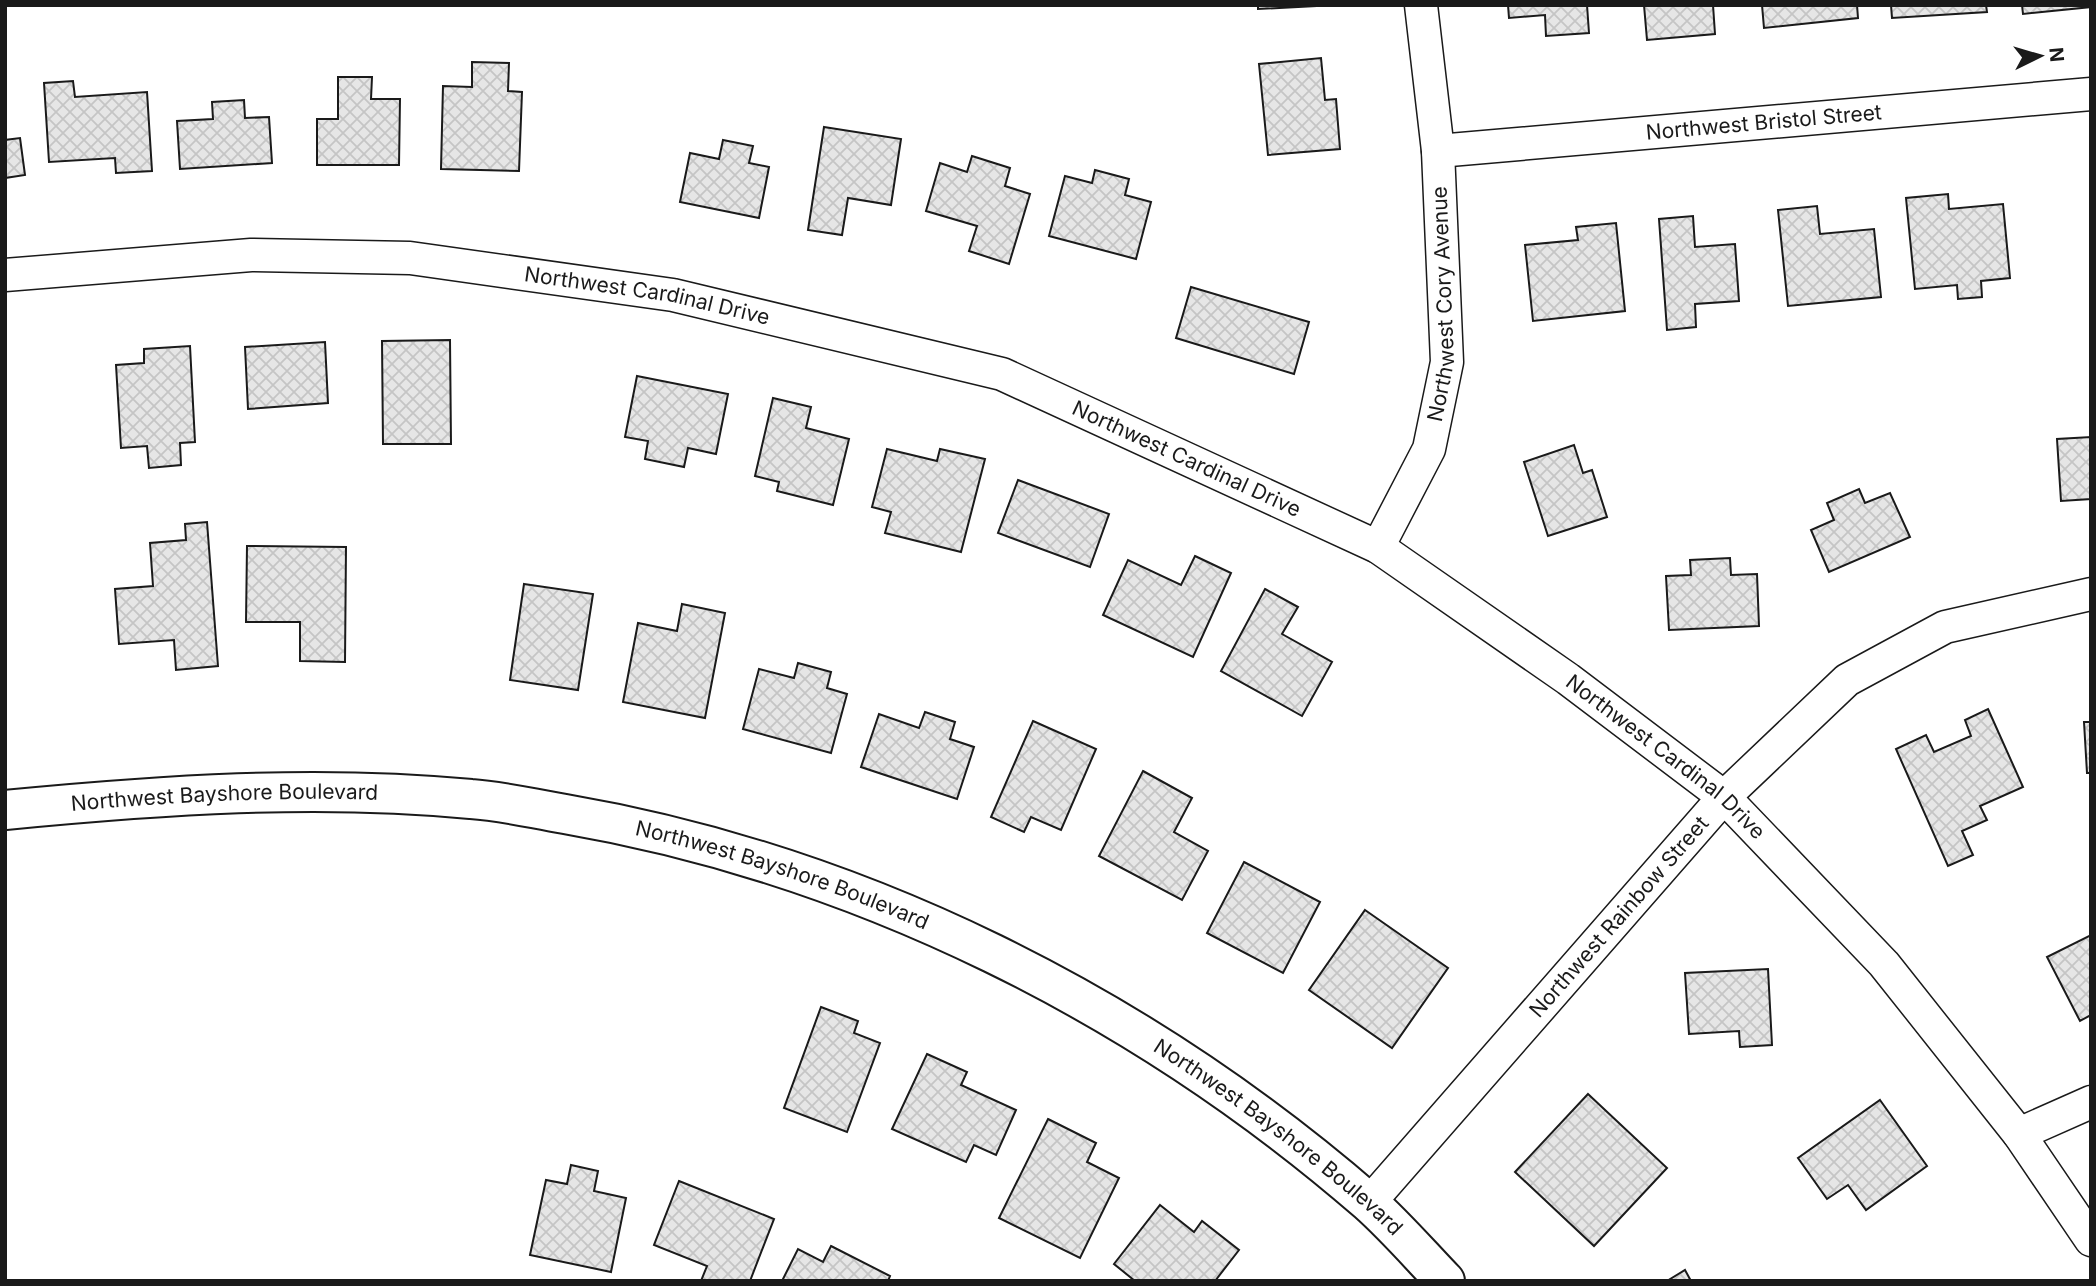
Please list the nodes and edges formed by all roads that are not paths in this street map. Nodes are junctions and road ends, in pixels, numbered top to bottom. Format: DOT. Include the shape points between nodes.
graph roads {
  1 [pos="1422,5"];
  2 [pos="2091,94"];
  3 [pos="1438,151"];
  4 [pos="5,275"];
  5 [pos="1378,547"];
  6 [pos="2091,594"];
  7 [pos="1724,797"];
  8 [pos="5,810"];
  9 [pos="2091,1102"];
  10 [pos="2018,1134"];
  11 [pos="1370,1203"];
  12 [pos="2091,1240"];
  13 [pos="1445,1281"];
  1 -- 3 [label="street, Northwest Cory Avenue"];
  2 -- 3 [label="street, Northwest Bristol Street"];
  3 -- 5 [label="street, Northwest Cory Avenue" via="1447,362 1429,449"];
  4 -- 5 [label="street, Northwest Cardinal Drive" via="251,255 410,258 673,295 1002,374"];
  5 -- 7 [label="street, Northwest Cardinal Drive" via="1568,679"];
  6 -- 7 [label="street, Northwest Rainbow Street" via="1945,627 1847,680"];
  7 -- 10 [label="street, Northwest Cardinal Drive" via="1884,964"];
  7 -- 11 [label="street, Northwest Rainbow Street"];
  8 -- 11 [label="main road, Northwest Bayshore Boulevard" via="155,795 360,792 474,799 637,827 799,873 944,929 1101,1010 1246,1106"];
  9 -- 10 [label="street"];
  10 -- 12 [label="street, Northwest Cardinal Drive"];
  11 -- 13 [label="main road, Northwest Bayshore Boulevard"];
}
